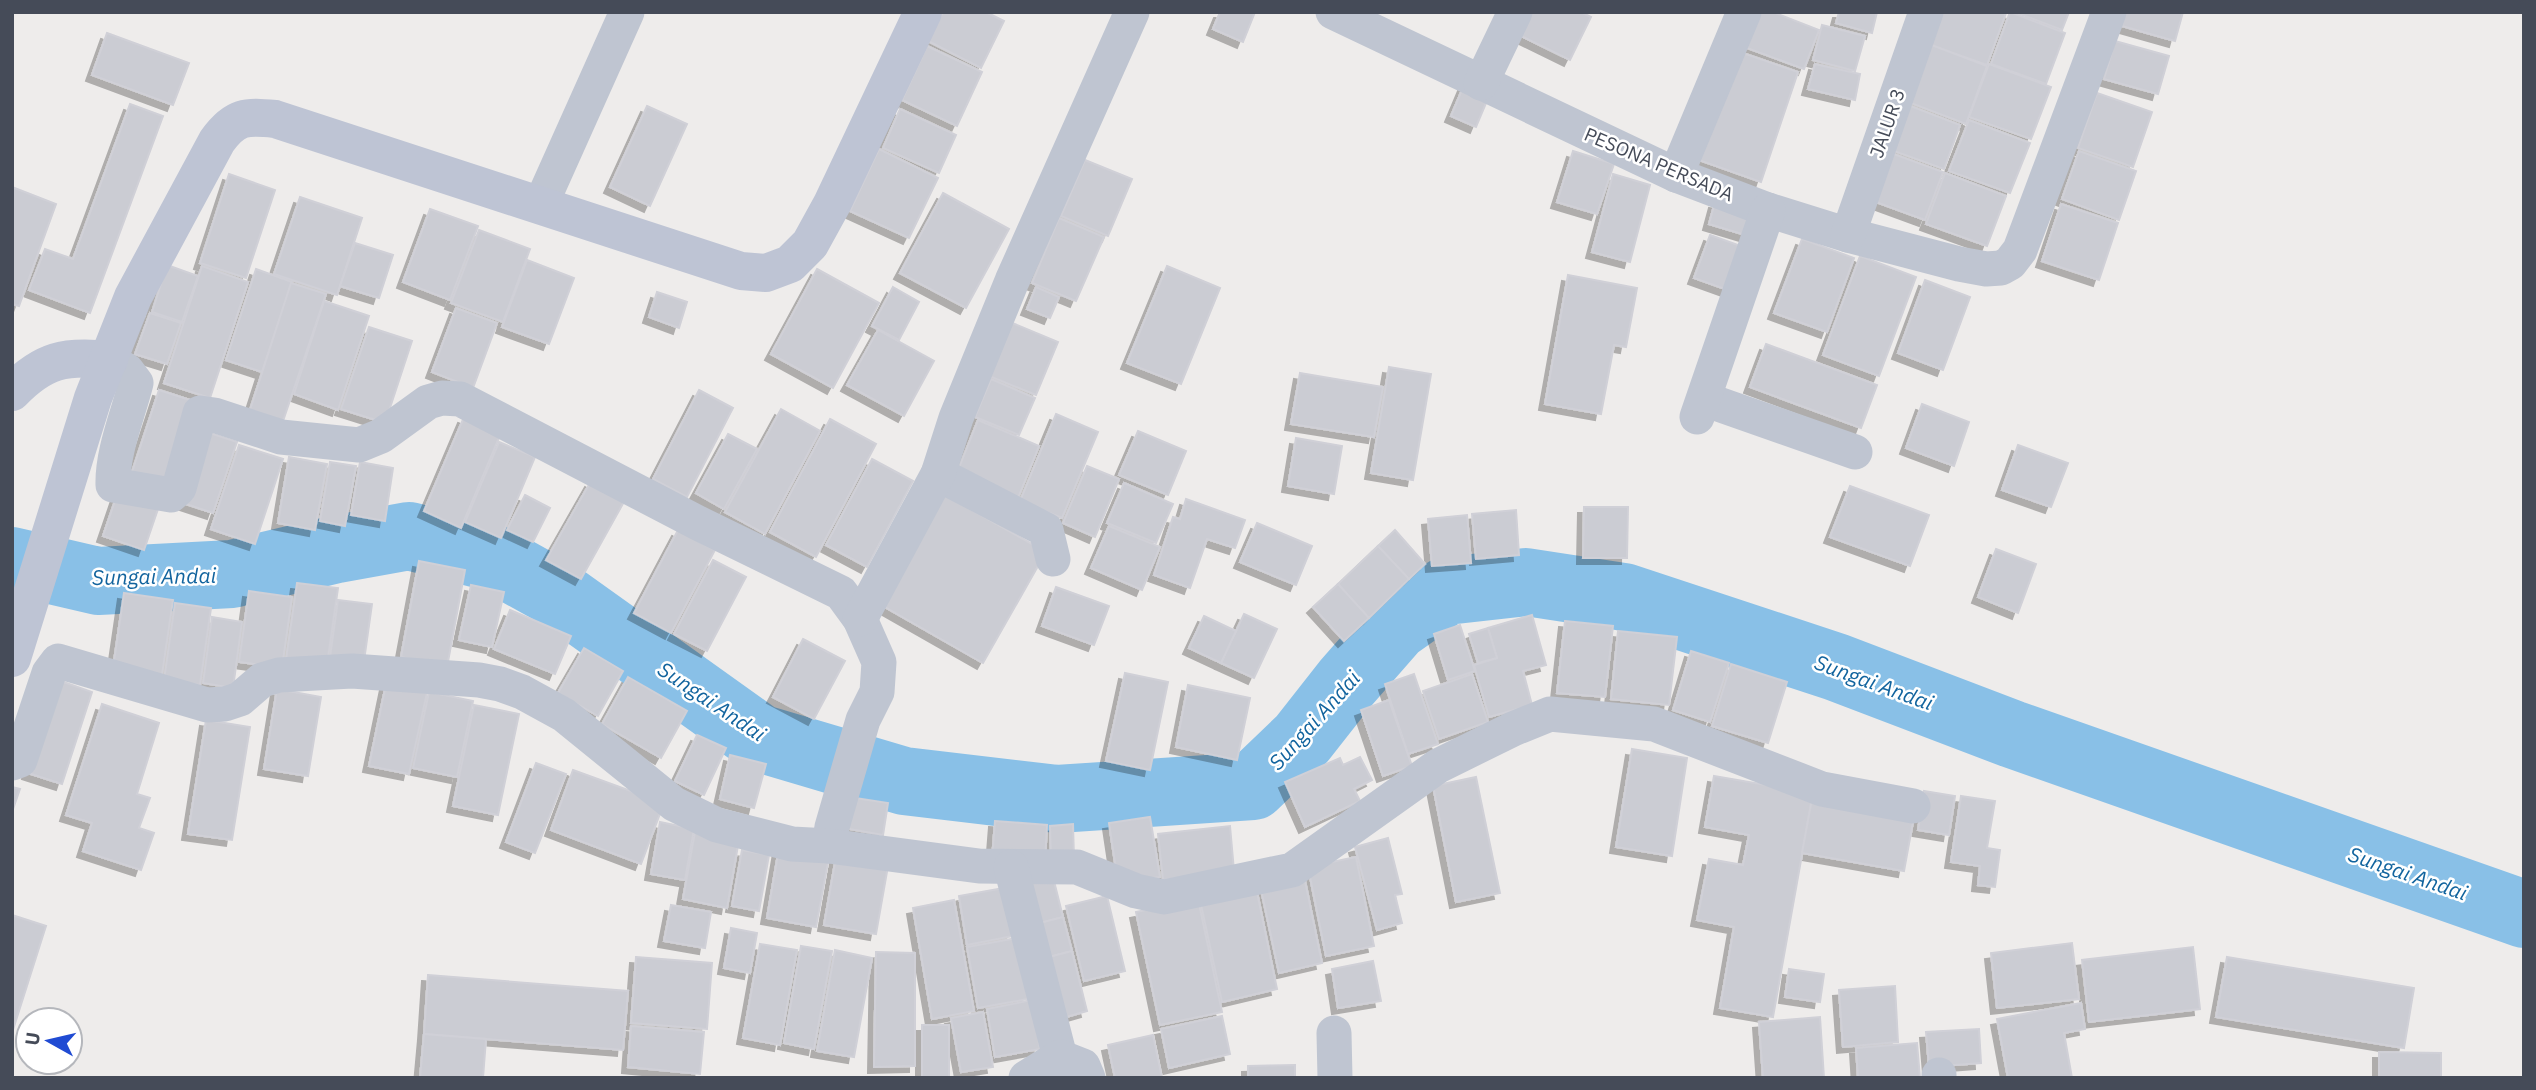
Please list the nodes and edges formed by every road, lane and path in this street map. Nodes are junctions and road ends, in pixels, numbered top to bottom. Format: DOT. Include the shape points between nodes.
graph roads {
  1 [pos="627,12"];
  2 [pos="923,12"];
  3 [pos="1132,12"];
  4 [pos="1333,12"];
  5 [pos="1515,12"];
  6 [pos="1744,12"];
  7 [pos="1926,12"];
  8 [pos="2109,12"];
  9 [pos="1481,83"];
  10 [pos="1676,175"];
  11 [pos="541,204"];
  12 [pos="1768,210"];
  13 [pos="1848,235"];
  14 [pos="109,360"];
  15 [pos="12,392"];
  16 [pos="1855,452"];
  17 [pos="938,474"];
  18 [pos="1053,559"];
  19 [pos="860,619"];
  20 [pos="12,658"];
  21 [pos="12,763"];
  22 [pos="1913,806"];
  23 [pos="831,836"];
  24 [pos="1010,867"];
  25 [pos="1334,1033"];
  26 [pos="1060,1057"];
  27 [pos="1026,1078"];
  28 [pos="1088,1078"];
  29 [pos="1335,1078"];
  1 -- 11 [label="street"];
  2 -- 11 [label="street" via="832,204 810,244 790,264 766,273 741,271"];
  3 -- 17 [label="street" via="1012,281"];
  4 -- 9 [label="street, PESONA PERSADA"];
  5 -- 9 [label="street"];
  6 -- 10 [label="street"];
  7 -- 13 [label="street, JALUR 3"];
  8 -- 13 [label="street, PESONA PERSADA" via="2025,238 2010,263 1986,269"];
  9 -- 10 [label="street, PESONA PERSADA"];
  10 -- 12 [label="street, PESONA PERSADA"];
  11 -- 14 [label="street" via="275,119 239,119 226,128 197,177 133,297"];
  12 -- 13 [label="street, PESONA PERSADA"];
  12 -- 16 [label="street" via="1701,408"];
  14 -- 15 [label="street" via="80,356 44,365"];
  14 -- 19 [label="street" via="136,383 117,446 113,485 171,495 179,488 200,413 281,437 359,445 381,436 428,402 460,399 841,593"];
  14 -- 20 [label="street"];
  17 -- 18 [label="street" via="1046,530"];
  17 -- 19 [label="street"];
  19 -- 23 [label="street" via="879,662 877,692 863,720"];
  21 -- 23 [label="street" via="20,760 49,673 58,661 207,705 240,699 262,680 279,675 352,671 479,680 522,692 564,715 674,804 717,825 792,844"];
  22 -- 24 [label="street" via="1822,789 1654,724 1550,714 1438,766 1292,870 1164,897 1077,867"];
  23 -- 24 [label="street" via="979,866"];
  24 -- 26 [label="street"];
  25 -- 29 [label="street"];
  26 -- 27 [label="street"];
  26 -- 28 [label="street" via="1083,1066"];
}
